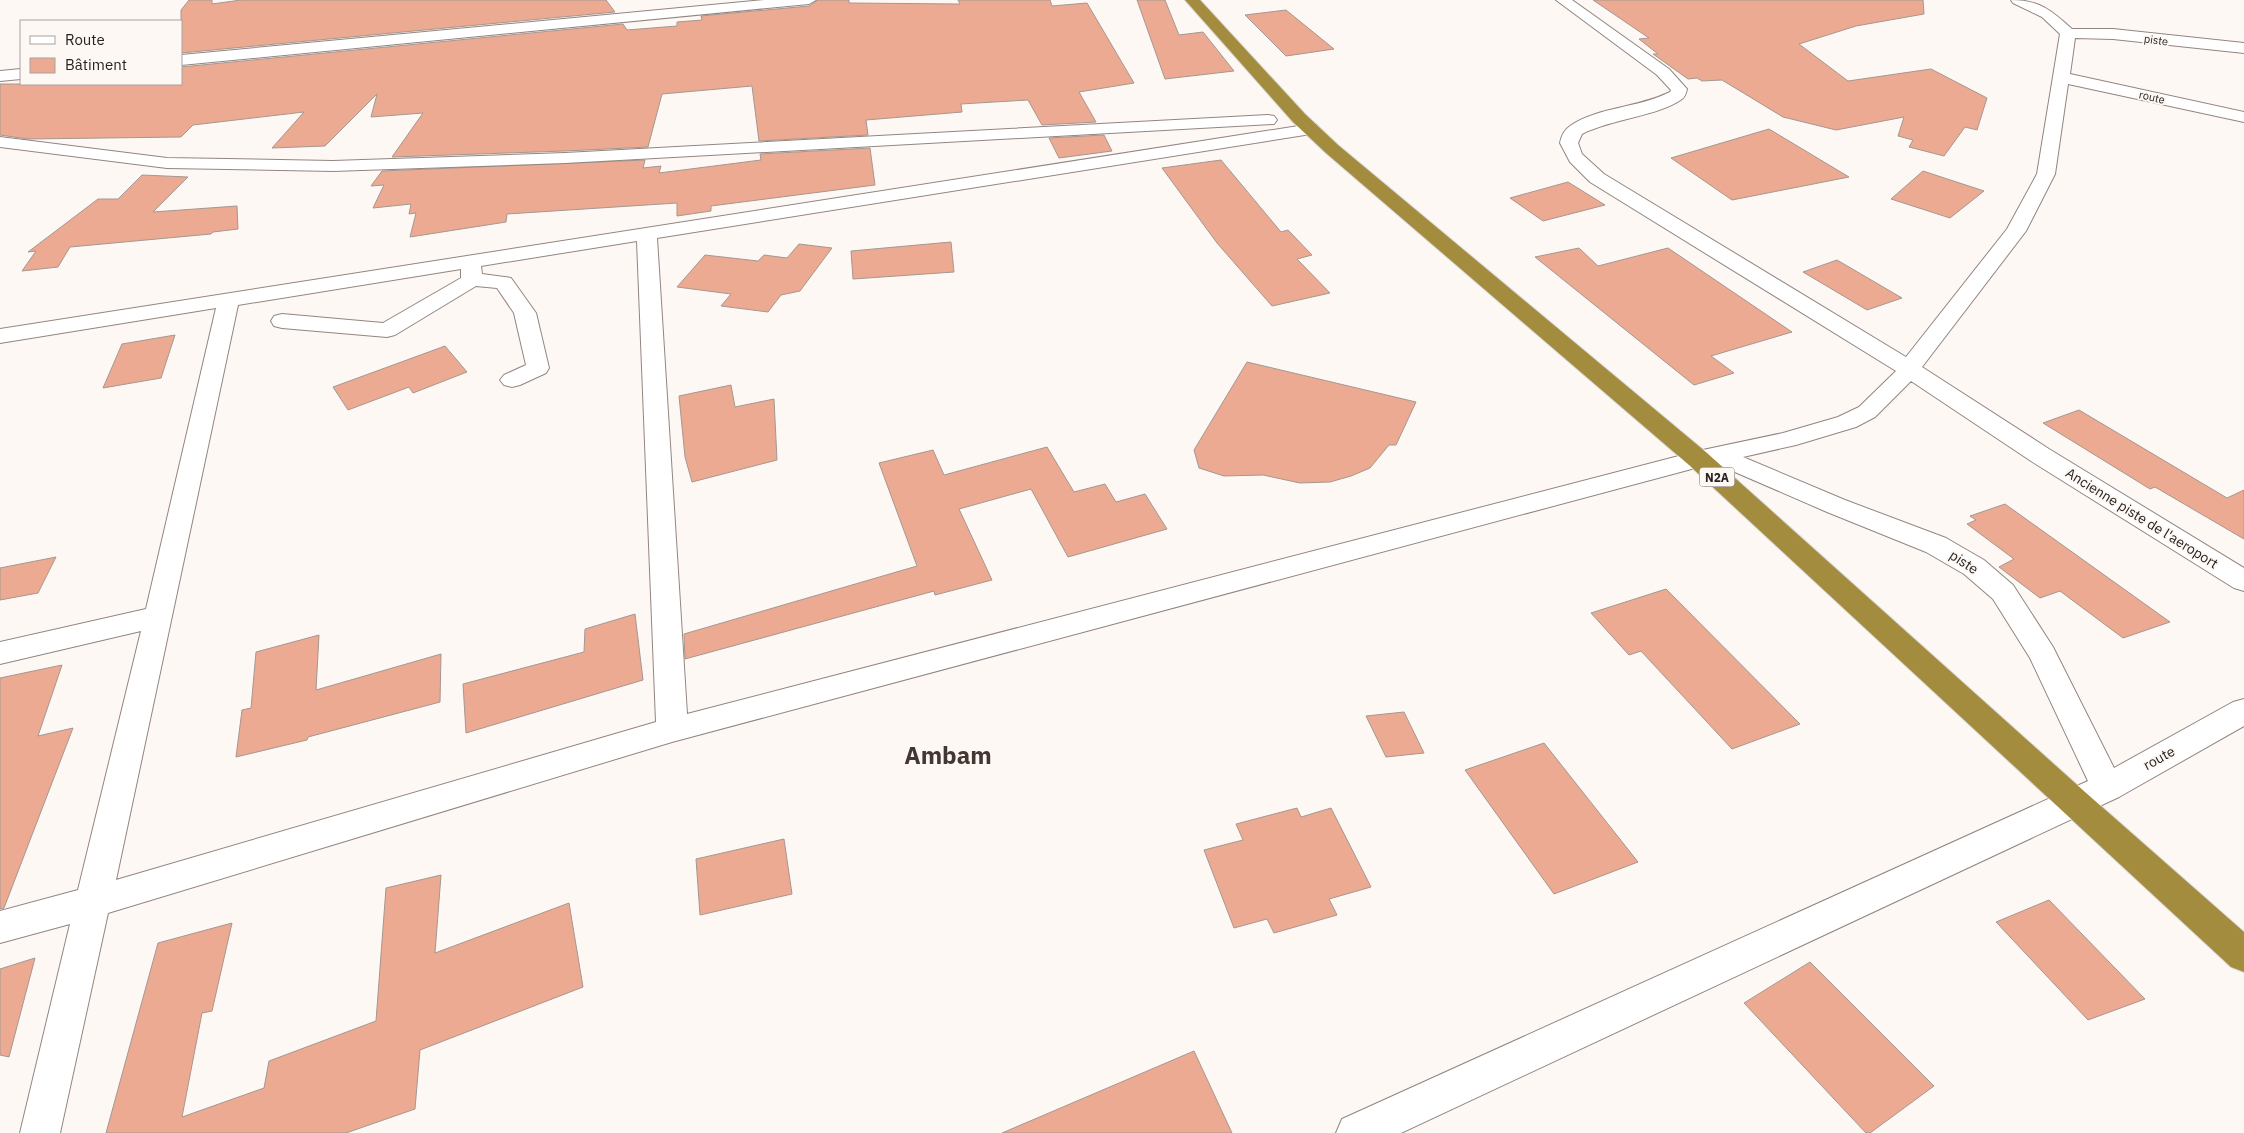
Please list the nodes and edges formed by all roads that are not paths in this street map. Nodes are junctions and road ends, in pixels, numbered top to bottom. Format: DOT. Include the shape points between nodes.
graph roads {
  1 [pos="810,0"];
  2 [pos="1192,0"];
  3 [pos="1563,0"];
  4 [pos="2018,0"];
  5 [pos="2068,33"];
  6 [pos="2244,48"];
  7 [pos="182,60"];
  8 [pos="20,74"];
  9 [pos="0,76"];
  10 [pos="2060,77"];
  11 [pos="2244,116"];
  12 [pos="1305,123"];
  13 [pos="0,142"];
  14 [pos="648,233"];
  15 [pos="471,271"];
  16 [pos="228,301"];
  17 [pos="282,321"];
  18 [pos="0,336"];
  19 [pos="1909,369"];
  20 [pos="512,380"];
  21 [pos="1707,457"];
  22 [pos="2244,581"];
  23 [pos="159,616"];
  24 [pos="0,652"];
  25 [pos="2244,711"];
  26 [pos="672,730"];
  27 [pos="2107,787"];
  28 [pos="2073,802"];
  29 [pos="94,902"];
  30 [pos="0,927"];
  31 [pos="2244,955"];
  32 [pos="40,1133"];
  33 [pos="1356,1133"];
  1 -- 7 [label="street"];
  2 -- 12 [label="highway, N2A"];
  3 -- 19 [label="street, Ancienne piste de l'aeroport" via="1663,72 1679,90 1677,95 1661,103 1575,131 1569,144 1576,159 1597,178"];
  4 -- 5 [label="street" via="2047,14"];
  5 -- 6 [label="street, piste" via="2113,34"];
  5 -- 10 [label="street"];
  8 -- 9 [label="street"];
  10 -- 11 [label="street, route"];
  10 -- 19 [label="street" via="2046,174 2016,230"];
  12 -- 13 [label="street" via="333,166 167,163"];
  12 -- 14 [label="street"];
  12 -- 21 [label="highway, N2A"];
  14 -- 15 [label="street"];
  14 -- 26 [label="street"];
  15 -- 16 [label="street"];
  15 -- 17 [label="street" via="386,330"];
  15 -- 20 [label="street" via="504,282 525,313 538,368"];
  16 -- 18 [label="street"];
  16 -- 23 [label="street"];
  19 -- 21 [label="street" via="1866,412 1847,422 1787,440"];
  19 -- 22 [label="street, Ancienne piste de l'aeroport" via="2040,455"];
  21 -- 26 [label="street"];
  21 -- 27 [label="street, piste" via="1936,545 1974,567 2003,592 2043,655"];
  21 -- 28 [label="highway, N2A"];
  23 -- 24 [label="street"];
  23 -- 29 [label="street"];
  25 -- 27 [label="street, route"];
  26 -- 29 [label="street"];
  27 -- 28 [label="street, route"];
  28 -- 31 [label="highway, N2A"];
  28 -- 33 [label="street, route"];
  29 -- 30 [label="street"];
  29 -- 32 [label="street"];
}
